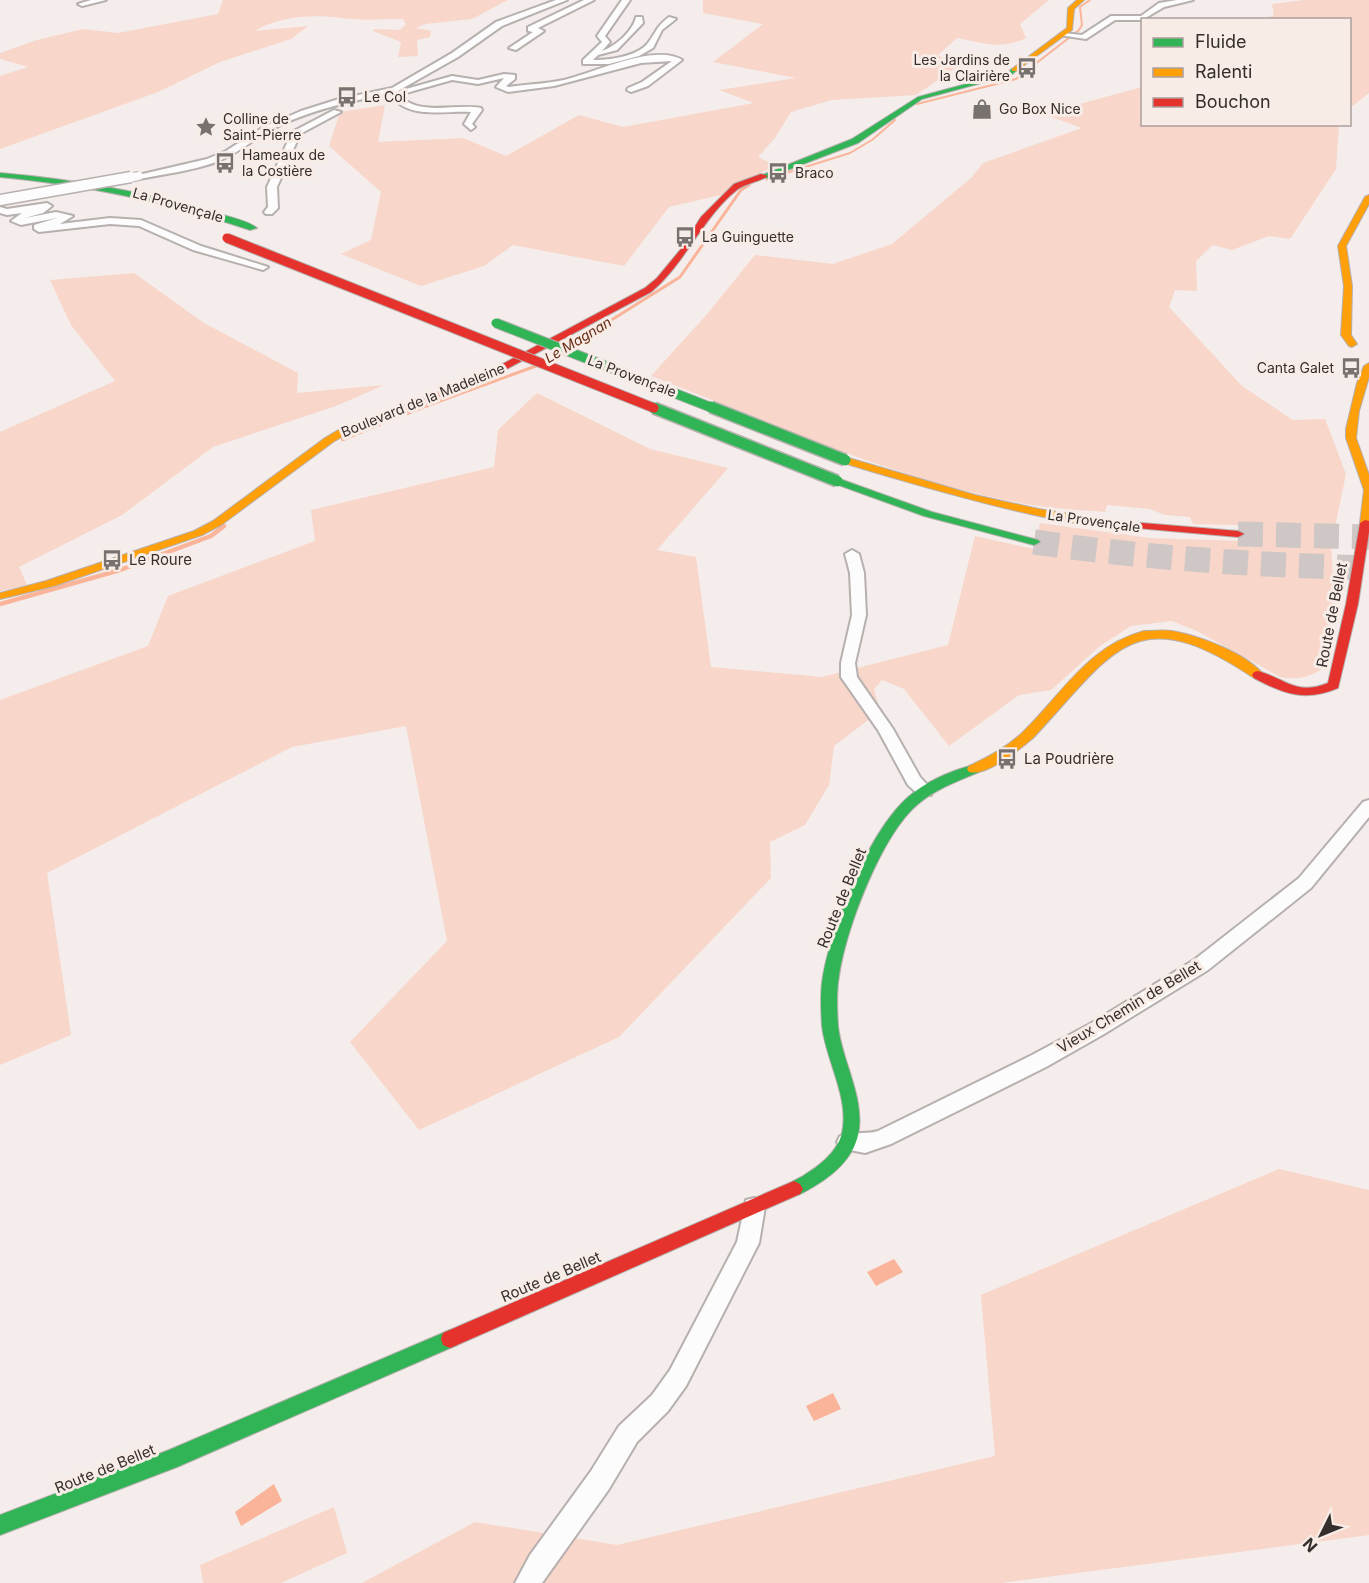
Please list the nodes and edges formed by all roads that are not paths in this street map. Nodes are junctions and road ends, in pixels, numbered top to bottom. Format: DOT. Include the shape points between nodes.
graph roads {
  1 [pos="102,0"];
  2 [pos="563,0"];
  3 [pos="590,0"];
  4 [pos="626,0"];
  5 [pos="1081,0"];
  6 [pos="1189,0"];
  7 [pos="1174,1"];
  8 [pos="1163,2"];
  9 [pos="82,4"];
  10 [pos="574,9"];
  11 [pos="682,15"];
  12 [pos="571,18"];
  13 [pos="639,19"];
  14 [pos="672,19"];
  15 [pos="659,29"];
  16 [pos="1069,36"];
  17 [pos="513,48"];
  18 [pos="596,53"];
  19 [pos="631,90"];
  20 [pos="392,93"];
  21 [pos="358,98"];
  22 [pos="471,127"];
  23 [pos="0,175"];
  24 [pos="0,184"];
  25 [pos="1369,197"];
  26 [pos="0,200"];
  27 [pos="0,210"];
  28 [pos="268,212"];
  29 [pos="178,220"];
  30 [pos="259,230"];
  31 [pos="222,236"];
  32 [pos="263,267"];
  33 [pos="488,320"];
  34 [pos="1364,357"];
  35 [pos="1238,534"];
  36 [pos="1034,542"];
  37 [pos="852,554"];
  38 [pos="0,596"];
  39 [pos="925,792"];
  40 [pos="1369,806"];
  41 [pos="847,1142"];
  42 [pos="754,1207"];
  43 [pos="0,1525"];
  44 [pos="528,1583"];
  1 -- 9 [label="street"];
  2 -- 20 [label="street" via="506,20"];
  3 -- 10 [label="street"];
  4 -- 18 [label="street" via="601,36 606,42"];
  5 -- 16 [label="main road" via="1071,8"];
  6 -- 7 [label="street"];
  7 -- 8 [label="street"];
  8 -- 16 [label="street" via="1142,18 1125,15 1108,19 1088,35"];
  10 -- 12 [label="street" via="579,10"];
  10 -- 17 [label="street" via="531,29 540,31"];
  11 -- 15 [label="street" via="673,24"];
  13 -- 18 [label="street" via="608,52"];
  14 -- 15 [label="street"];
  15 -- 18 [label="street" via="650,46 636,54 609,62 586,62"];
  16 -- 38 [label="main road, Boulevard de la Madeleine" via="1009,74 920,98 855,141 737,186 704,219 668,271 648,290 485,377 344,431 198,533 59,581"];
  19 -- 20 [label="street" via="678,60 663,57 569,81 508,90 500,87 512,77 507,76 478,82 452,78 425,88"];
  20 -- 21 [label="street"];
  20 -- 22 [label="street" via="406,104 433,111 476,109 478,112 468,124"];
  21 -- 26 [label="street, bridge" via="275,124 210,161"];
  21 -- 28 [label="street" via="352,105 296,132 273,187 273,208"];
  23 -- 30 [label="main road, La Provençale" via="139,192"];
  24 -- 29 [label="main road, La Provençale" via="93,196"];
  25 -- 34 [label="main road, Route de Bellet" via="1342,246 1348,286 1346,335"];
  27 -- 32 [label="street" via="47,206 20,216 16,221 21,222 68,216 36,229 110,221 141,223 197,248"];
  31 -- 36 [label="main road, La Provençale, bridge" via="837,481 928,514"];
  33 -- 35 [label="main road, La Provençale, bridge" via="845,460 940,491 1029,512 1132,527"];
  34 -- 39 [label="main road, Route de Bellet" via="1351,438 1369,490 1352,604 1334,685 1322,692 1300,693 1194,640 1161,633 1137,635 1109,648 1004,754"];
  37 -- 39 [label="street" via="859,615 848,663 849,678 885,729 914,781"];
  39 -- 41 [label="main road, Route de Bellet" via="906,807 880,846 837,951 831,976 834,1053 849,1102 851,1126"];
  40 -- 41 [label="street, Vieux Chemin de Bellet" via="1305,883 1201,965 1039,1061 884,1138"];
  41 -- 42 [label="main road, Route de Bellet" via="833,1163"];
  42 -- 43 [label="main road, Route de Bellet" via="147,1470"];
  42 -- 44 [label="street" via="741,1258 678,1378 660,1403 628,1434"];
}
